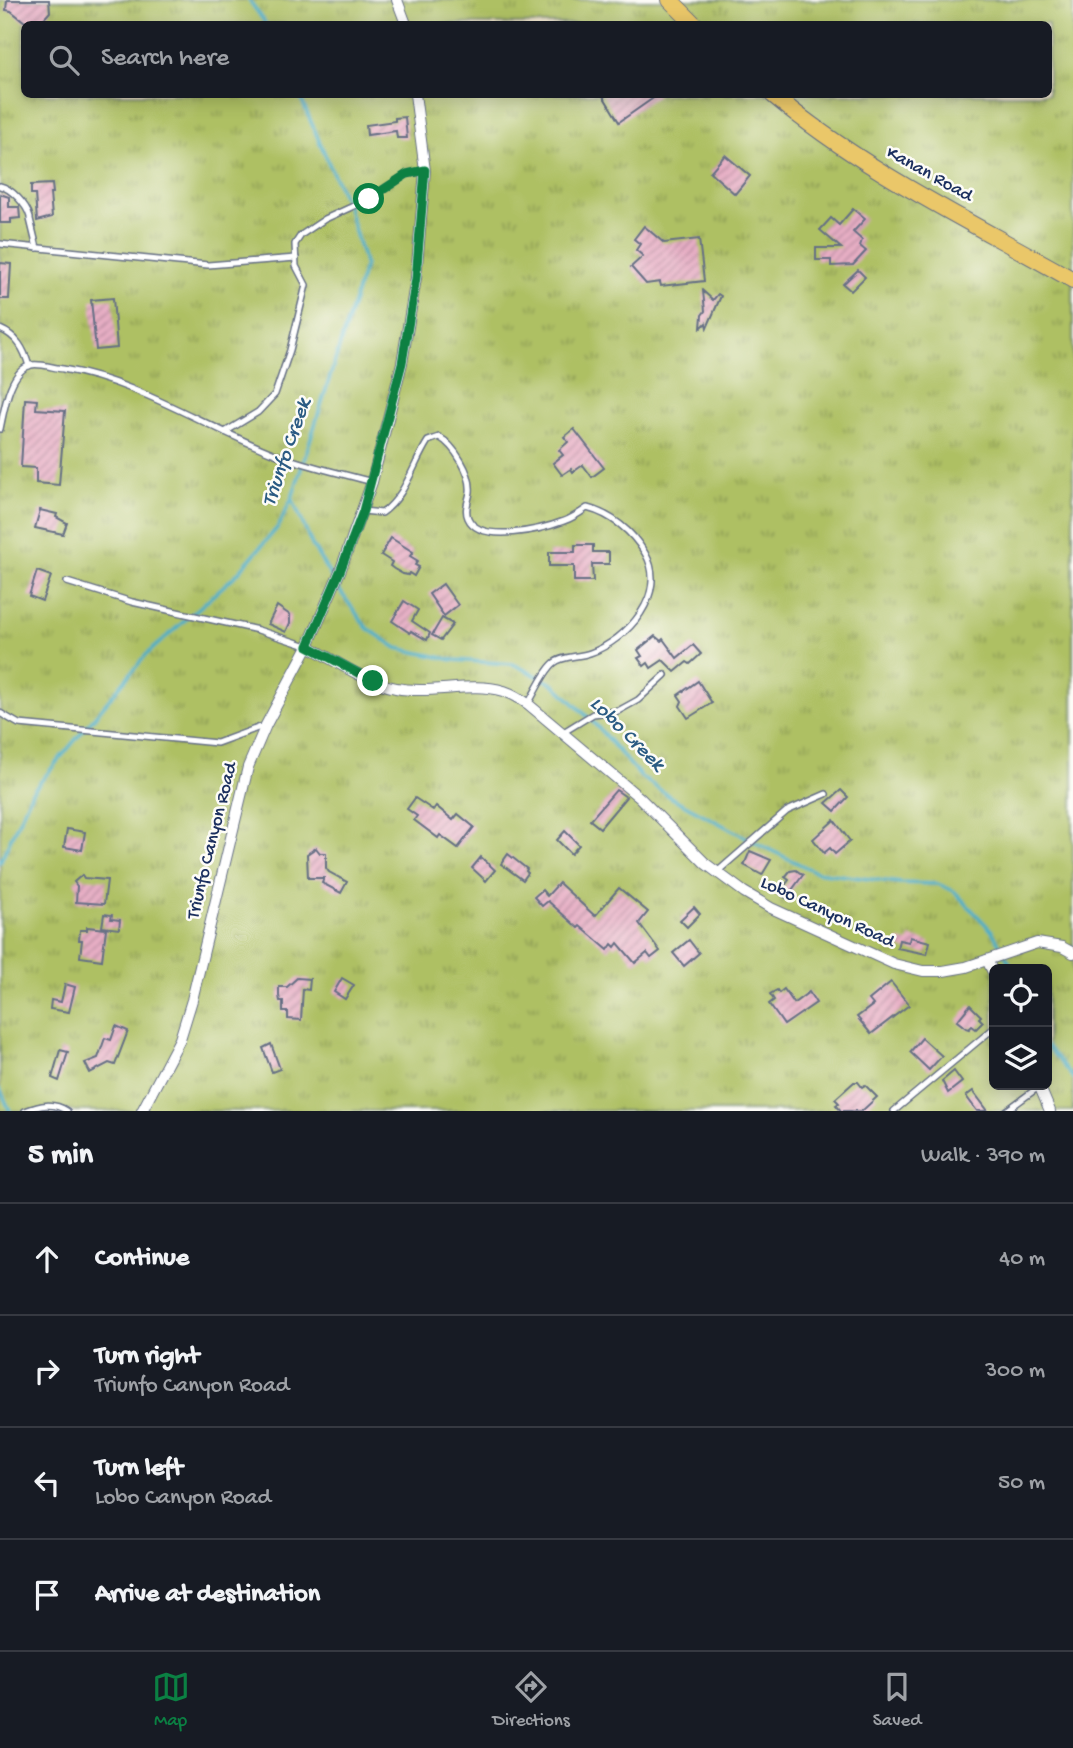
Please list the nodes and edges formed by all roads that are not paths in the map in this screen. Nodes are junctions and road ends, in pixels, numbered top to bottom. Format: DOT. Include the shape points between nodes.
graph roads {
  1 [pos="397,0"];
  2 [pos="670,0"];
  3 [pos="404,21"];
  4 [pos="691,21"];
  5 [pos="416,98"];
  6 [pos="777,98"];
  7 [pos="425,170"];
  8 [pos="0,186"];
  9 [pos="0,238"];
  10 [pos="4,245"];
  11 [pos="37,248"];
  12 [pos="296,258"];
  13 [pos="1073,280"];
  14 [pos="0,329"];
  15 [pos="29,366"];
  16 [pos="0,429"];
  17 [pos="225,432"];
  18 [pos="372,482"];
  19 [pos="363,511"];
  20 [pos="67,582"];
  21 [pos="308,646"];
  22 [pos="665,675"];
  23 [pos="528,704"];
  24 [pos="0,713"];
  25 [pos="266,726"];
  26 [pos="562,733"];
  27 [pos="826,794"];
  28 [pos="717,872"];
  29 [pos="1073,953"];
  30 [pos="990,959"];
  31 [pos="991,964"];
  32 [pos="989,1032"];
  33 [pos="1034,1090"];
  34 [pos="1041,1090"];
  35 [pos="25,1111"];
  36 [pos="67,1111"];
  37 [pos="142,1111"];
  38 [pos="894,1111"];
  39 [pos="1006,1111"];
  40 [pos="1050,1111"];
  1 -- 3 [label="street"];
  2 -- 4 [label="main road"];
  5 -- 7 [label="street, Triunfo Canyon Road"];
  6 -- 13 [label="main road, Kanan Road" via="868,164"];
  7 -- 12 [label="lane" via="407,174 369,199 325,219 295,244"];
  7 -- 18 [label="street, Triunfo Canyon Road" via="416,278 402,363"];
  8 -- 11 [label="lane" via="6,186 27,209"];
  9 -- 10 [label="lane"];
  10 -- 11 [label="lane"];
  11 -- 12 [label="lane" via="208,265"];
  12 -- 17 [label="lane" via="306,285 275,394 258,412"];
  14 -- 15 [label="lane" via="19,343"];
  15 -- 16 [label="lane" via="9,390"];
  15 -- 17 [label="lane" via="81,372 141,392"];
  17 -- 18 [label="lane" via="278,455"];
  18 -- 19 [label="street, Triunfo Canyon Road"];
  19 -- 21 [label="street, Triunfo Canyon Road"];
  19 -- 23 [label="lane" via="382,513 388,509 409,481 428,441 439,437 447,441 467,475 467,516 482,530 524,532 563,522 587,508 603,512 623,526 647,555 651,570 645,607 615,640 592,652 560,659"];
  20 -- 21 [label="lane"];
  21 -- 23 [label="street, Lobo Canyon Road" via="394,688 487,688 508,692"];
  21 -- 25 [label="street, Triunfo Canyon Road"];
  22 -- 26 [label="lane" via="618,711 593,714"];
  23 -- 26 [label="street, Lobo Canyon Road"];
  24 -- 25 [label="lane" via="19,723 217,743"];
  25 -- 37 [label="street, Triunfo Canyon Road" via="248,767 180,1039"];
  26 -- 28 [label="street, Lobo Canyon Road"];
  27 -- 28 [label="lane" via="787,811"];
  28 -- 30 [label="street, Lobo Canyon Road" via="771,908 894,964 943,971"];
  29 -- 30 [label="street, Lobo Canyon Road" via="1037,943"];
  30 -- 31 [label="street"];
  32 -- 38 [label="lane"];
  33 -- 39 [label="lane"];
  34 -- 40 [label="street"];
  35 -- 36 [label="lane" via="51,1105"];
}
